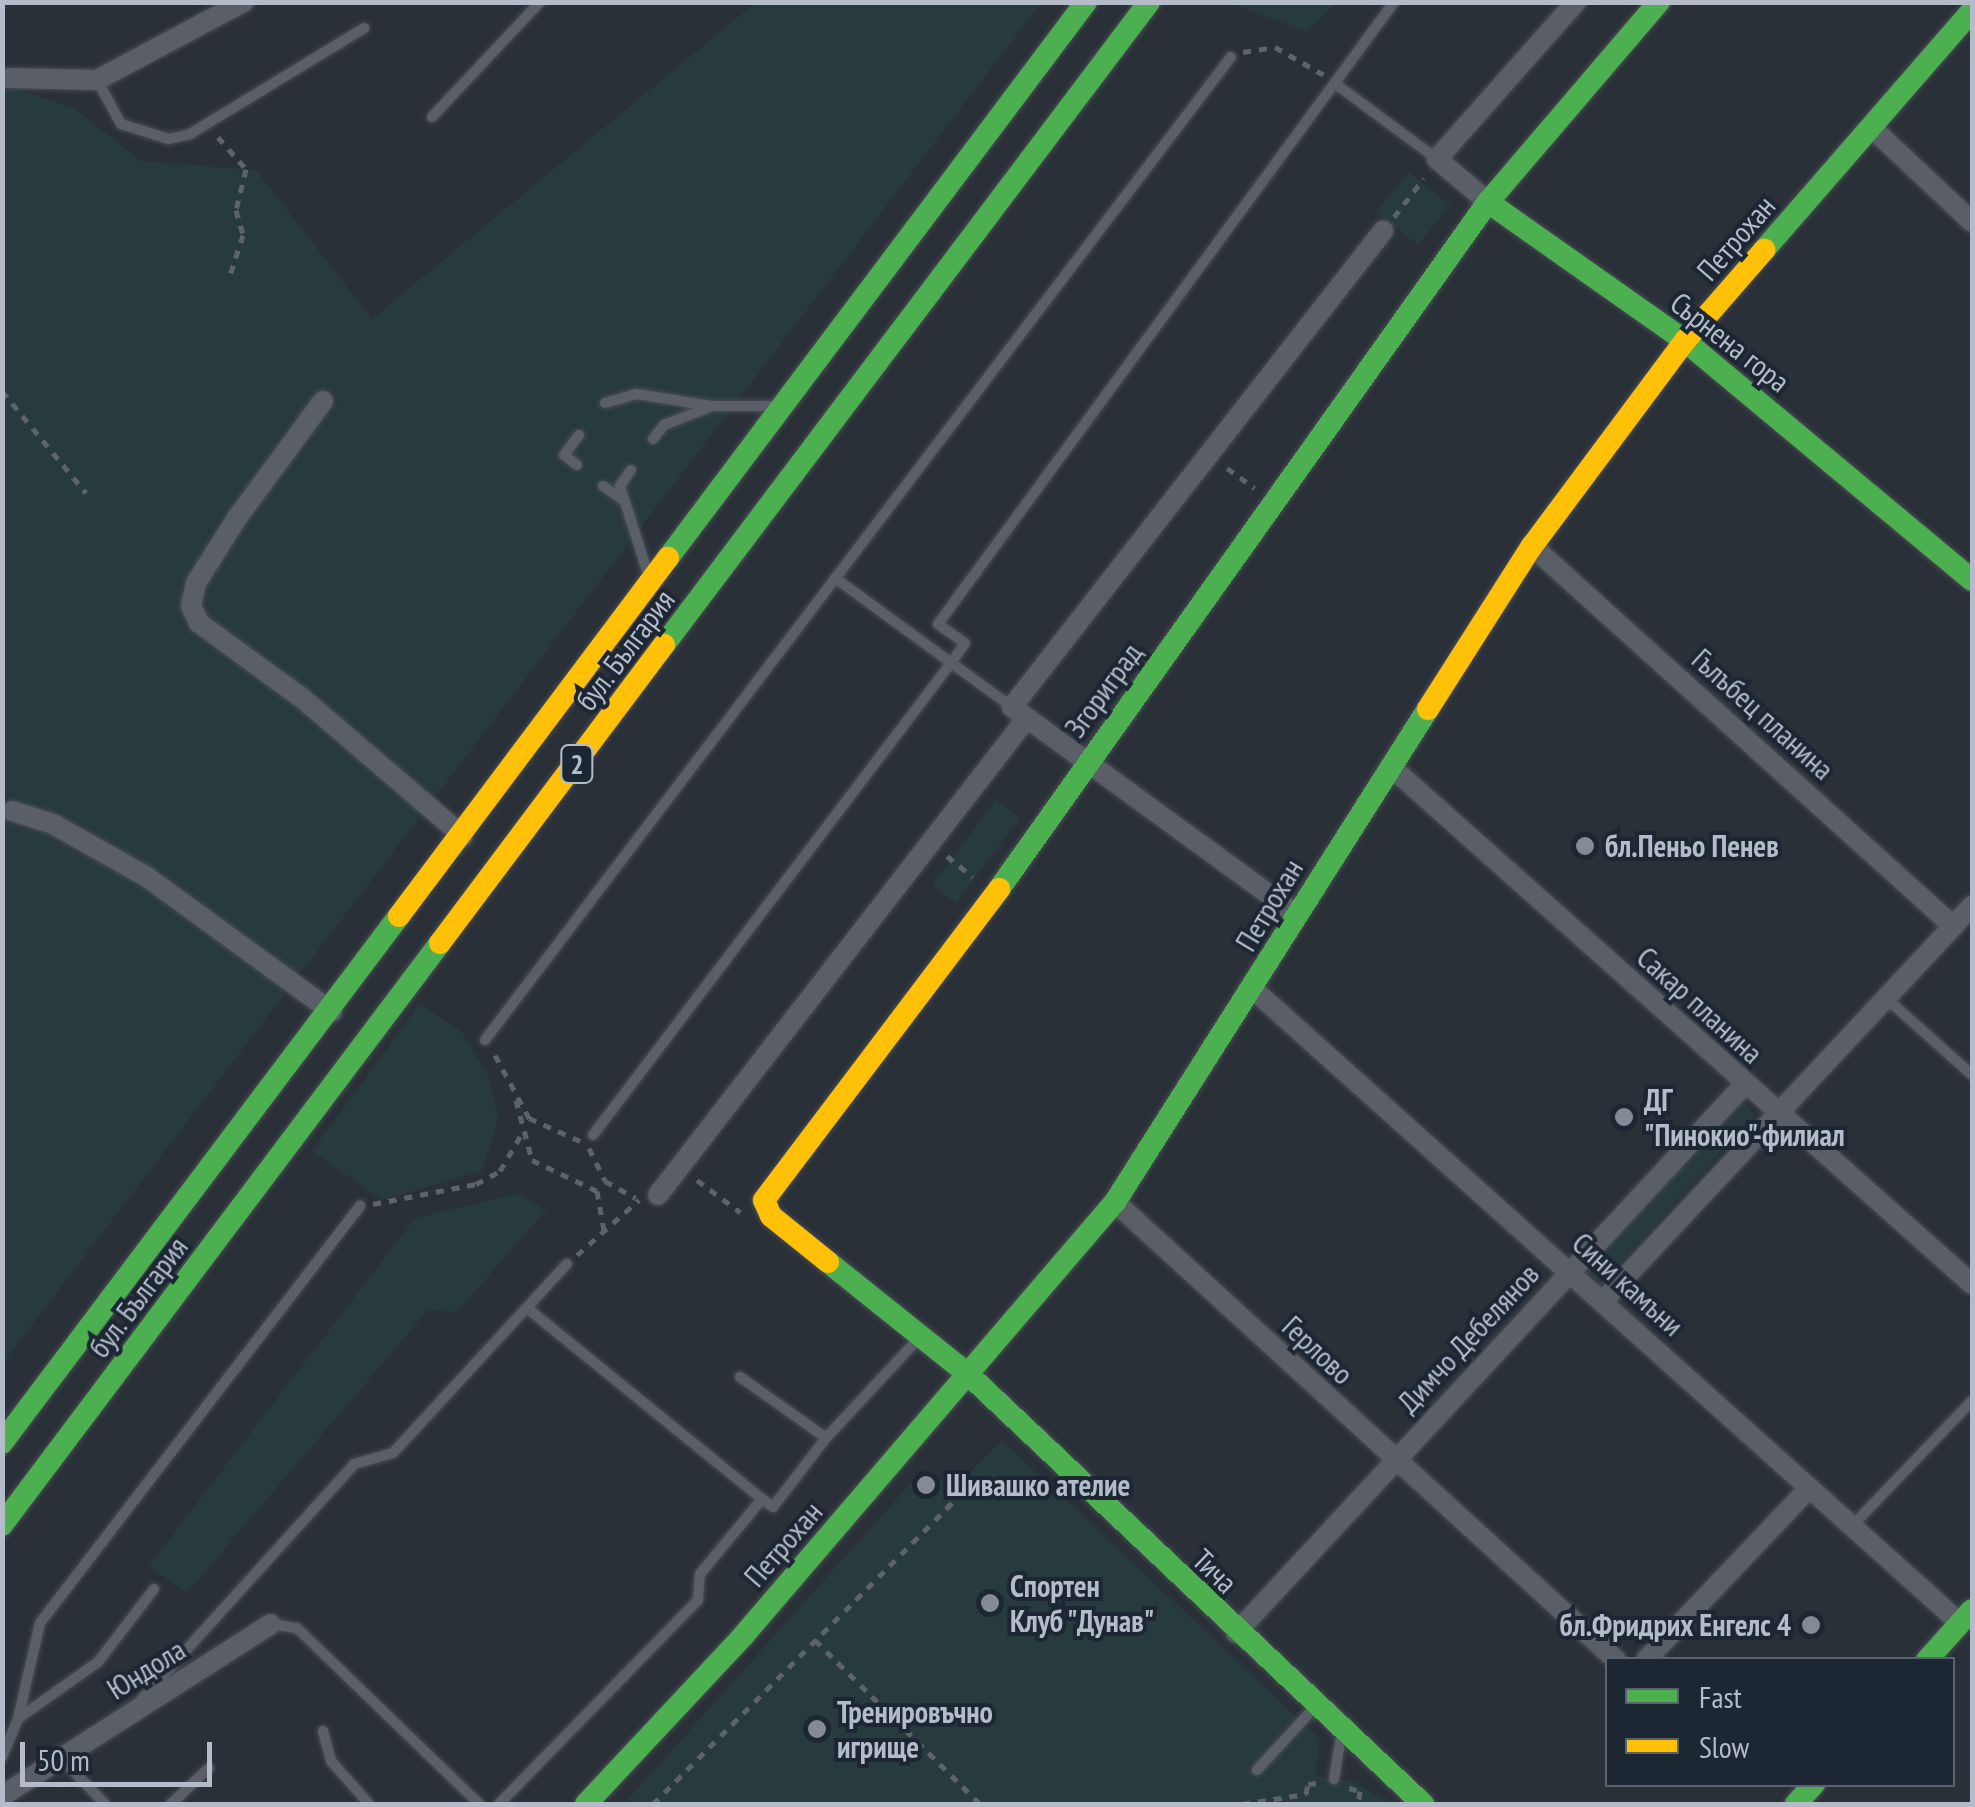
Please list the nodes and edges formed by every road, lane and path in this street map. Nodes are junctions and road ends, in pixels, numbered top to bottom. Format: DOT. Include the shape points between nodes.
graph roads {
  1 [pos="243,2"];
  2 [pos="540,2"];
  3 [pos="1086,2"];
  4 [pos="1149,2"];
  5 [pos="1394,2"];
  6 [pos="1576,2"];
  7 [pos="1658,2"];
  8 [pos="1972,12"];
  9 [pos="364,28"];
  10 [pos="1232,57"];
  11 [pos="9,78"];
  12 [pos="97,80"];
  13 [pos="1337,85"];
  14 [pos="432,118"];
  15 [pos="1872,128"];
  16 [pos="190,134"];
  17 [pos="1437,159"];
  18 [pos="1488,202"];
  19 [pos="1972,222"];
  20 [pos="1384,231"];
  21 [pos="231,274"];
  22 [pos="1686,342"];
  23 [pos="2,391"];
  24 [pos="323,401"];
  25 [pos="605,403"];
  26 [pos="712,406"];
  27 [pos="782,406"];
  28 [pos="579,436"];
  29 [pos="654,439"];
  30 [pos="1208,455"];
  31 [pos="576,465"];
  32 [pos="631,470"];
  33 [pos="604,486"];
  34 [pos="86,493"];
  35 [pos="623,501"];
  36 [pos="1276,502"];
  37 [pos="1532,546"];
  38 [pos="835,578"];
  39 [pos="650,580"];
  40 [pos="1972,580"];
  41 [pos="952,663"];
  42 [pos="1019,712"];
  43 [pos="1088,763"];
  44 [pos="1390,766"];
  45 [pos="12,811"];
  46 [pos="464,836"];
  47 [pos="932,844"];
  48 [pos="998,890"];
  49 [pos="1972,906"];
  50 [pos="1296,916"];
  51 [pos="1953,926"];
  52 [pos="1254,990"];
  53 [pos="1885,997"];
  54 [pos="332,1012"];
  55 [pos="484,1040"];
  56 [pos="1972,1076"];
  57 [pos="1744,1085"];
  58 [pos="516,1100"];
  59 [pos="1775,1112"];
  60 [pos="521,1135"];
  61 [pos="591,1139"];
  62 [pos="681,1168"];
  63 [pos="649,1197"];
  64 [pos="1115,1202"];
  65 [pos="360,1206"];
  66 [pos="771,1216"];
  67 [pos="604,1229"];
  68 [pos="567,1264"];
  69 [pos="1570,1272"];
  70 [pos="1972,1284"];
  71 [pos="1603,1302"];
  72 [pos="527,1308"];
  73 [pos="922,1336"];
  74 [pos="969,1375"];
  75 [pos="740,1376"];
  76 [pos="1972,1401"];
  77 [pos="826,1438"];
  78 [pos="2,1444"];
  79 [pos="1393,1462"];
  80 [pos="1808,1490"];
  81 [pos="762,1499"];
  82 [pos="956,1500"];
  83 [pos="2,1525"];
  84 [pos="1851,1526"];
  85 [pos="154,1588"];
  86 [pos="1966,1617"];
  87 [pos="271,1624"];
  88 [pos="1236,1633"];
  89 [pos="815,1640"];
  90 [pos="1613,1657"];
  91 [pos="1649,1657"];
  92 [pos="1930,1657"];
  93 [pos="1316,1706"];
  94 [pos="18,1718"];
  95 [pos="124,1718"];
  96 [pos="1342,1730"];
  97 [pos="323,1731"];
  98 [pos="2,1758"];
  99 [pos="60,1758"];
  100 [pos="209,1768"];
  101 [pos="1258,1770"];
  102 [pos="1334,1784"];
  103 [pos="1306,1794"];
  104 [pos="2,1796"];
  105 [pos="105,1804"];
  106 [pos="172,1804"];
  107 [pos="369,1804"];
  108 [pos="478,1804"];
  109 [pos="499,1804"];
  110 [pos="586,1804"];
  111 [pos="653,1804"];
  112 [pos="980,1804"];
  113 [pos="1242,1804"];
  114 [pos="1305,1804"];
  115 [pos="1359,1804"];
  116 [pos="1423,1804"];
  1 -- 12 [label="street"];
  2 -- 14 [label="lane"];
  3 -- 27 [label="main road, бул. България / 2"];
  4 -- 83 [label="main road, бул. България / 2"];
  5 -- 13 [label="lane"];
  6 -- 17 [label="street"];
  7 -- 18 [label="main road, Згориград"];
  8 -- 15 [label="main road, Петрохан"];
  9 -- 16 [label="lane"];
  10 -- 13 [label="path" via="1275,47"];
  10 -- 38 [label="lane"];
  11 -- 12 [label="street"];
  12 -- 16 [label="lane" via="120,124 154,136"];
  13 -- 17 [label="lane"];
  13 -- 41 [label="lane" via="938,624 965,643"];
  15 -- 19 [label="street"];
  15 -- 22 [label="main road, Петрохан"];
  16 -- 21 [label="path" via="216,136 246,169 236,210 243,235"];
  17 -- 18 [label="street"];
  17 -- 20 [label="path"];
  18 -- 22 [label="main road, Сърнена гора"];
  18 -- 36 [label="main road, Згориград"];
  20 -- 30 [label="street"];
  22 -- 37 [label="main road, Петрохан"];
  22 -- 40 [label="main road, Сърнена гора"];
  23 -- 34 [label="path"];
  24 -- 46 [label="street" via="237,518 196,583 192,606 199,623 302,698"];
  25 -- 26 [label="lane" via="636,394"];
  26 -- 27 [label="lane"];
  26 -- 29 [label="lane" via="664,425"];
  27 -- 39 [label="main road, бул. България / 2"];
  28 -- 31 [label="lane" via="564,454"];
  30 -- 36 [label="path"];
  30 -- 42 [label="street"];
  32 -- 35 [label="lane" via="620,486"];
  33 -- 35 [label="lane"];
  35 -- 39 [label="lane"];
  36 -- 43 [label="main road, Згориград"];
  37 -- 44 [label="main road, Петрохан"];
  37 -- 51 [label="street, Гълъбец планина"];
  38 -- 41 [label="lane"];
  38 -- 55 [label="lane"];
  39 -- 46 [label="main road, бул. България / 2"];
  41 -- 42 [label="lane"];
  41 -- 61 [label="lane"];
  42 -- 43 [label="street"];
  42 -- 47 [label="street"];
  43 -- 48 [label="main road, Згориград"];
  43 -- 50 [label="street"];
  44 -- 50 [label="main road, Петрохан"];
  44 -- 57 [label="street, Сакар планина"];
  45 -- 54 [label="street" via="53,824 148,877"];
  46 -- 54 [label="main road, бул. България / 2"];
  47 -- 48 [label="path"];
  47 -- 62 [label="street"];
  48 -- 66 [label="main road, Згориград" via="764,1200"];
  49 -- 51 [label="street"];
  50 -- 52 [label="main road, Петрохан"];
  51 -- 53 [label="street"];
  52 -- 64 [label="main road, Петрохан"];
  52 -- 69 [label="street, Сини камъни"];
  53 -- 56 [label="lane"];
  53 -- 59 [label="street"];
  54 -- 78 [label="main road, бул. България / 2"];
  55 -- 58 [label="path"];
  57 -- 59 [label="street, Сакар планина"];
  57 -- 69 [label="street, Димчо Дебелянов"];
  58 -- 60 [label="path"];
  58 -- 61 [label="path" via="529,1118"];
  59 -- 70 [label="street, Сакар планина"];
  59 -- 71 [label="street"];
  60 -- 65 [label="path" via="500,1171 476,1184"];
  60 -- 67 [label="path" via="532,1160 597,1191"];
  61 -- 63 [label="path" via="593,1167 605,1181"];
  62 -- 63 [label="street"];
  62 -- 66 [label="path" via="748,1218"];
  63 -- 67 [label="path"];
  64 -- 74 [label="main road, Петрохан"];
  64 -- 79 [label="street, Герлово"];
  65 -- 94 [label="lane" via="40,1622"];
  66 -- 73 [label="main road"];
  67 -- 68 [label="path"];
  68 -- 72 [label="lane"];
  69 -- 71 [label="street, Сини камъни"];
  69 -- 79 [label="street, Димчо Дебелянов"];
  71 -- 80 [label="street, Сини камъни"];
  72 -- 81 [label="lane"];
  72 -- 95 [label="lane" via="393,1453 354,1464"];
  73 -- 74 [label="main road"];
  73 -- 77 [label="lane"];
  74 -- 88 [label="main road, Тича"];
  74 -- 110 [label="main road, Петрохан" via="743,1636"];
  75 -- 77 [label="lane"];
  76 -- 84 [label="lane"];
  77 -- 81 [label="lane" via="774,1507"];
  79 -- 88 [label="street, Димчо Дебелянов"];
  79 -- 90 [label="street, Герлово"];
  80 -- 84 [label="street, Сини камъни"];
  80 -- 91 [label="street"];
  81 -- 109 [label="lane" via="700,1574 698,1600"];
  82 -- 89 [label="path"];
  84 -- 86 [label="street, Сини камъни"];
  85 -- 94 [label="lane" via="98,1662"];
  86 -- 92 [label="main road"];
  87 -- 95 [label="street, Юндола"];
  87 -- 108 [label="lane" via="297,1628"];
  88 -- 93 [label="main road, Тича"];
  89 -- 111 [label="path"];
  89 -- 112 [label="path"];
  93 -- 96 [label="main road, Тича"];
  93 -- 101 [label="lane"];
  94 -- 98 [label="lane"];
  95 -- 99 [label="street, Юндола"];
  96 -- 102 [label="lane"];
  96 -- 116 [label="main road, Тича"];
  97 -- 107 [label="lane" via="331,1761"];
  99 -- 104 [label="street, Юндола"];
  99 -- 105 [label="lane"];
  100 -- 106 [label="lane"];
  102 -- 103 [label="path" via="1308,1784"];
  102 -- 115 [label="path" via="1360,1791"];
  103 -- 113 [label="path"];
  103 -- 114 [label="path"];
}
